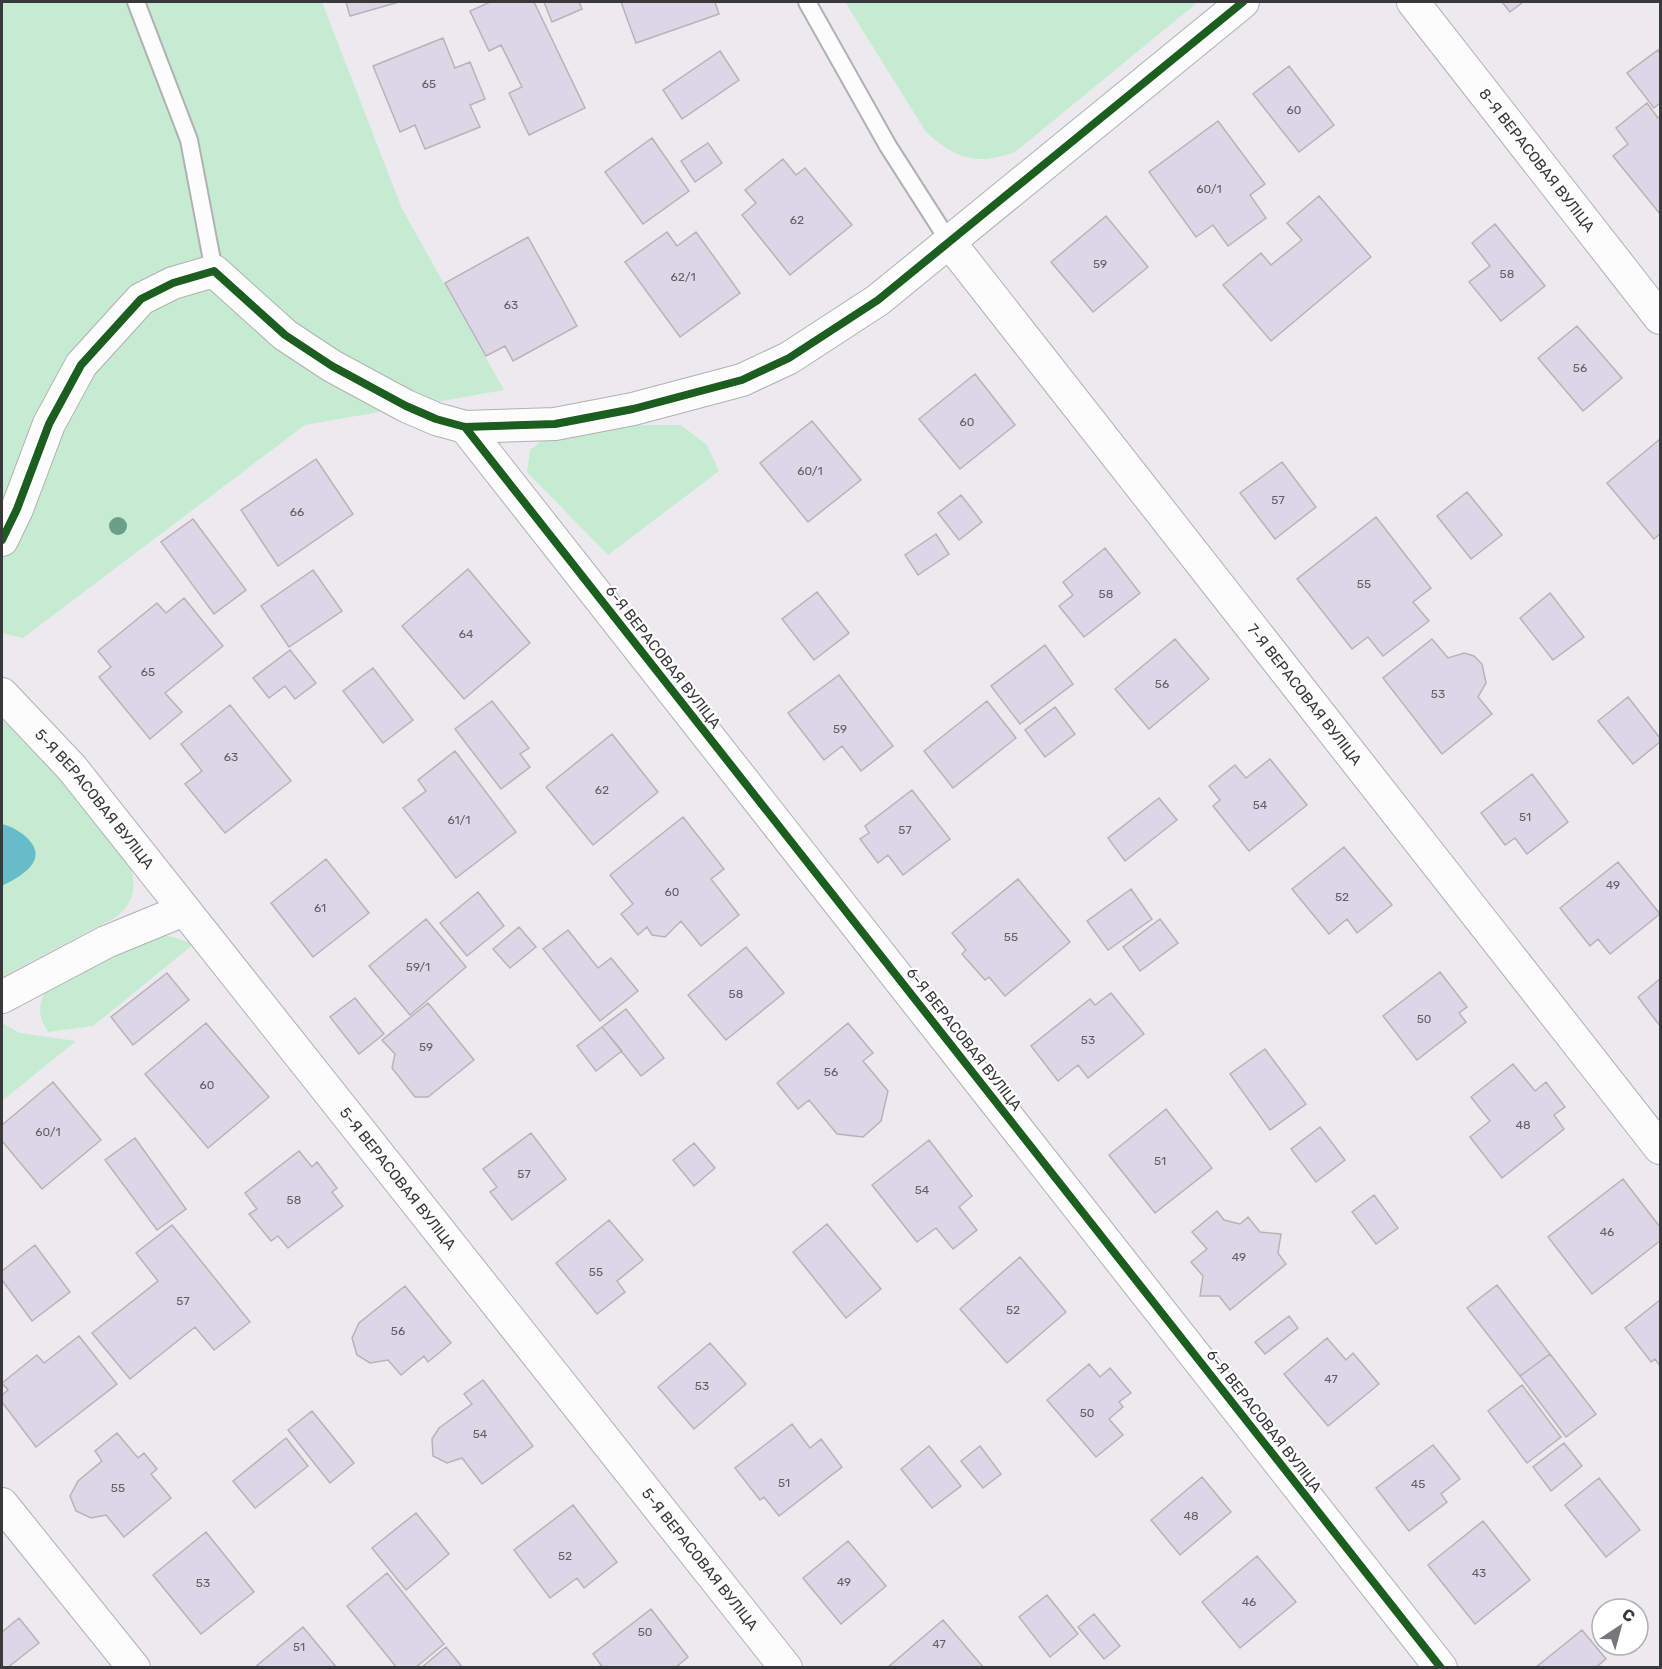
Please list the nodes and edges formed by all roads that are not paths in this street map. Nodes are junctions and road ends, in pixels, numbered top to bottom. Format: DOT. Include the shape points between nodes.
graph roads {
  1 [pos="136,2"];
  2 [pos="807,2"];
  3 [pos="1244,2"];
  4 [pos="1413,2"];
  5 [pos="950,243"];
  6 [pos="214,272"];
  7 [pos="1660,318"];
  8 [pos="465,427"];
  9 [pos="2,540"];
  10 [pos="2,694"];
  11 [pos="184,910"];
  12 [pos="2,997"];
  13 [pos="1660,1149"];
  14 [pos="2,1503"];
  15 [pos="134,1668"];
  16 [pos="786,1668"];
  17 [pos="1441,1668"];
  1 -- 6 [label="lane" via="189,140"];
  2 -- 5 [label="lane" via="888,146"];
  3 -- 5 [label="street"];
  4 -- 7 [label="street, 8-Я ВЕРАСОВАЯ ВУЛІЦА"];
  5 -- 8 [label="street" via="831,333 742,380 633,409 555,424"];
  5 -- 13 [label="street, 7-Я ВЕРАСОВАЯ ВУЛІЦА"];
  6 -- 8 [label="street" via="285,335 332,366 406,406"];
  6 -- 9 [label="street" via="173,283 141,299 87,357 49,424"];
  8 -- 17 [label="street, 6-Я ВЕРАСОВАЯ ВУЛІЦА"];
  10 -- 11 [label="street, 5-Я ВЕРАСОВАЯ ВУЛІЦА" via="72,768"];
  11 -- 12 [label="street" via="96,947"];
  11 -- 16 [label="street, 5-Я ВЕРАСОВАЯ ВУЛІЦА"];
  14 -- 15 [label="street"];
}
